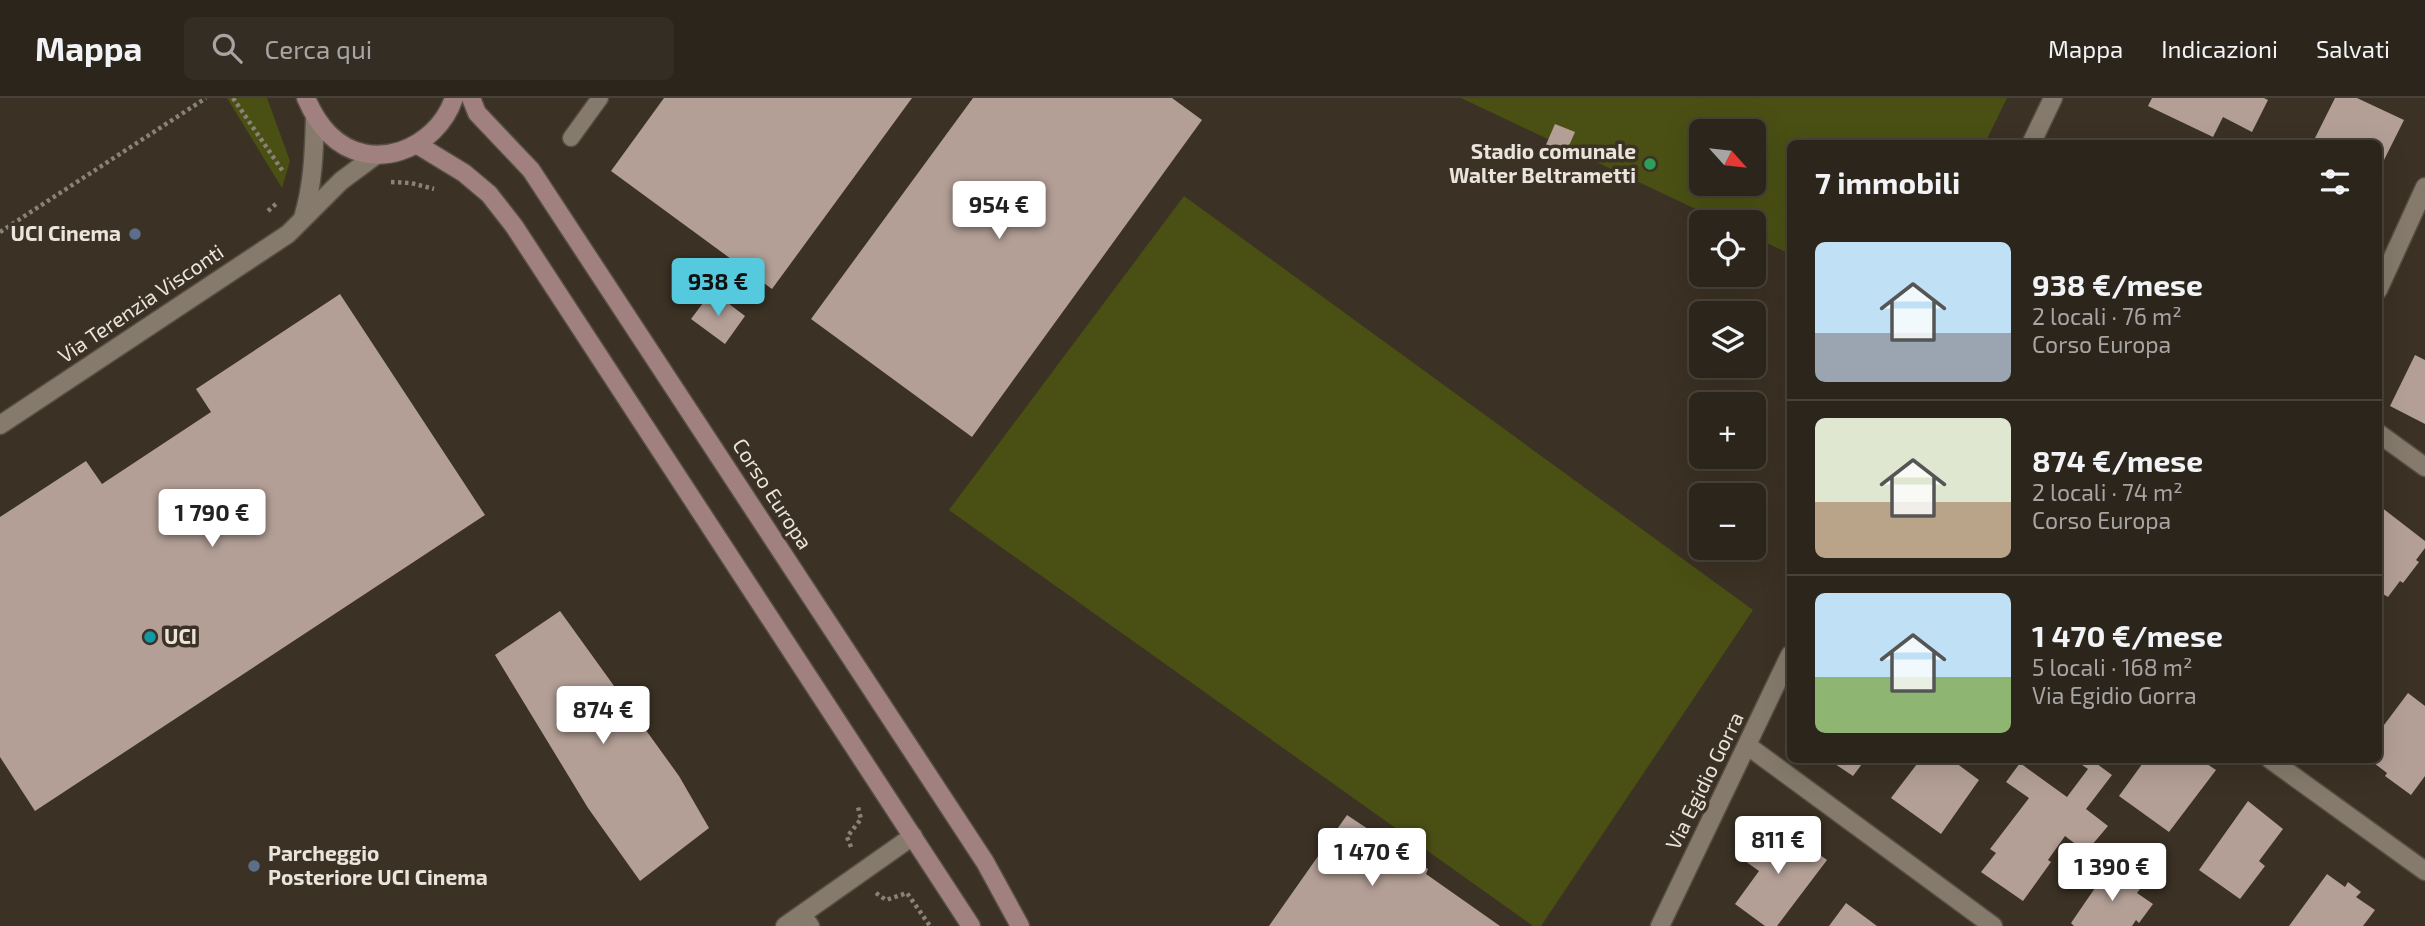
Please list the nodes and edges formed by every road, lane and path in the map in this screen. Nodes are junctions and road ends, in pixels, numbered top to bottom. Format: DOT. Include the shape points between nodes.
graph roads {
  1 [pos="205,98"];
  2 [pos="233,98"];
  3 [pos="306,98"];
  4 [pos="454,98"];
  5 [pos="471,98"];
  6 [pos="600,98"];
  7 [pos="2053,98"];
  8 [pos="315,118"];
  9 [pos="571,138"];
  10 [pos="2033,140"];
  11 [pos="418,145"];
  12 [pos="376,155"];
  13 [pos="291,183"];
  14 [pos="381,184"];
  15 [pos="2425,187"];
  16 [pos="438,190"];
  17 [pos="303,218"];
  18 [pos="0,232"];
  19 [pos="2382,281"];
  20 [pos="0,425"];
  21 [pos="2382,436"];
  22 [pos="2425,467"];
  23 [pos="1787,662"];
  24 [pos="1748,746"];
  25 [pos="2275,763"];
  26 [pos="853,798"];
  27 [pos="913,836"];
  28 [pos="851,847"];
  29 [pos="2425,871"];
  30 [pos="875,891"];
  31 [pos="807,920"];
  32 [pos="785,926"];
  33 [pos="930,926"];
  34 [pos="971,926"];
  35 [pos="1020,926"];
  36 [pos="1660,926"];
  37 [pos="1993,926"];
  1 -- 18 [label="path"];
  2 -- 13 [label="path"];
  3 -- 8 [label="main road"];
  4 -- 11 [label="main road" via="436,131"];
  5 -- 35 [label="main road, Corso Europa" via="477,113 531,170 985,862"];
  6 -- 9 [label="lane"];
  7 -- 10 [label="street"];
  8 -- 12 [label="main road" via="351,149"];
  8 -- 17 [label="street" via="314,166"];
  11 -- 12 [label="main road"];
  11 -- 27 [label="main road" via="489,194 514,226"];
  12 -- 17 [label="street, Via Terenzia Visconti"];
  14 -- 16 [label="path" via="411,183"];
  15 -- 19 [label="street"];
  17 -- 20 [label="street, Via Terenzia Visconti" via="288,234"];
  21 -- 22 [label="street"];
  23 -- 24 [label="street, Via Egidio Gorra"];
  24 -- 36 [label="street, Via Egidio Gorra"];
  24 -- 37 [label="street"];
  25 -- 29 [label="street"];
  26 -- 28 [label="path" via="861,819 848,838"];
  27 -- 31 [label="street"];
  27 -- 34 [label="main road"];
  30 -- 33 [label="path" via="886,900 907,893"];
  31 -- 32 [label="street"];
}
